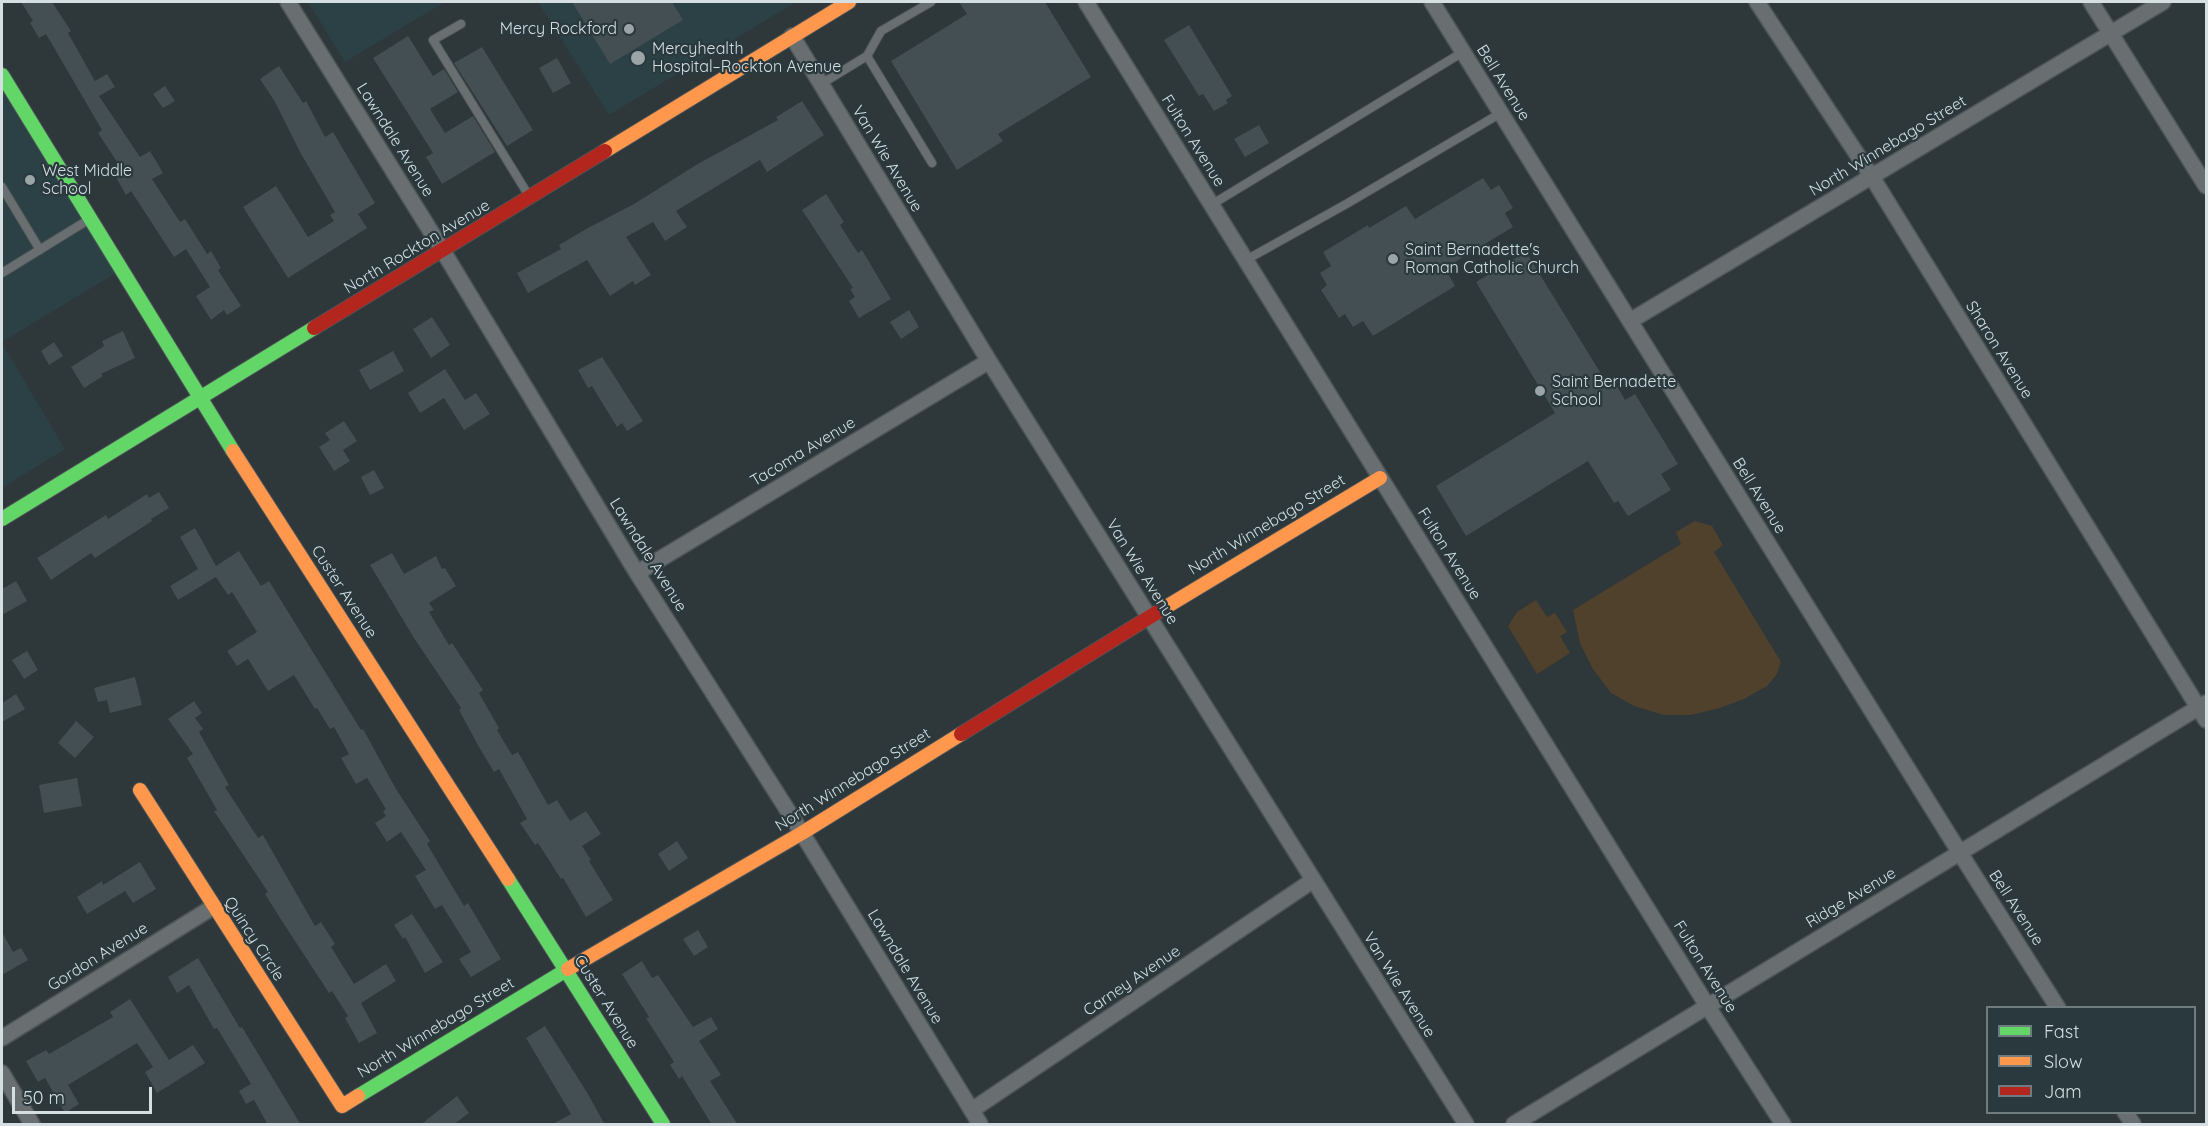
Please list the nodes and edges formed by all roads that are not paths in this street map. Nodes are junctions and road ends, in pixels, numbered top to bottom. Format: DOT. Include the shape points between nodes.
graph roads {
  1 [pos="288,2"];
  2 [pos="849,2"];
  3 [pos="931,2"];
  4 [pos="1086,2"];
  5 [pos="1432,2"];
  6 [pos="1757,2"];
  7 [pos="2091,2"];
  8 [pos="2163,2"];
  9 [pos="461,24"];
  10 [pos="2110,33"];
  11 [pos="792,36"];
  12 [pos="1463,52"];
  13 [pos="867,56"];
  14 [pos="2,75"];
  15 [pos="821,84"];
  16 [pos="1501,113"];
  17 [pos="932,163"];
  18 [pos="1872,177"];
  19 [pos="2206,186"];
  20 [pos="2,187"];
  21 [pos="529,198"];
  22 [pos="1211,205"];
  23 [pos="89,219"];
  24 [pos="40,250"];
  25 [pos="443,251"];
  26 [pos="1245,260"];
  27 [pos="2,273"];
  28 [pos="1630,321"];
  29 [pos="988,361"];
  30 [pos="199,398"];
  31 [pos="1380,478"];
  32 [pos="2,519"];
  33 [pos="637,573"];
  34 [pos="1149,616"];
  35 [pos="2204,710"];
  36 [pos="140,790"];
  37 [pos="802,833"];
  38 [pos="1960,853"];
  39 [pos="1312,881"];
  40 [pos="213,907"];
  41 [pos="567,970"];
  42 [pos="2057,1006"];
  43 [pos="1708,1007"];
  44 [pos="2,1038"];
  45 [pos="2,1073"];
  46 [pos="342,1106"];
  47 [pos="972,1110"];
  48 [pos="32,1125"];
  49 [pos="663,1125"];
  50 [pos="980,1125"];
  51 [pos="1466,1125"];
  52 [pos="1514,1125"];
  53 [pos="1783,1125"];
  1 -- 25 [label="street, Lawndale Avenue"];
  2 -- 11 [label="street, North Rockton Avenue"];
  3 -- 13 [label="lane" via="881,31"];
  4 -- 22 [label="street, Fulton Avenue"];
  5 -- 12 [label="street, Bell Avenue"];
  6 -- 18 [label="street, Sharon Avenue"];
  7 -- 10 [label="street"];
  8 -- 10 [label="street, North Winnebago Street"];
  9 -- 21 [label="lane" via="434,40"];
  10 -- 18 [label="street, North Winnebago Street"];
  10 -- 19 [label="street"];
  11 -- 15 [label="street, Van Wie Avenue"];
  11 -- 21 [label="street, North Rockton Avenue"];
  12 -- 16 [label="street, Bell Avenue"];
  12 -- 22 [label="lane"];
  13 -- 15 [label="lane"];
  13 -- 17 [label="lane"];
  14 -- 23 [label="street, Custer Avenue"];
  15 -- 29 [label="street, Van Wie Avenue"];
  16 -- 26 [label="lane"];
  16 -- 28 [label="street, Bell Avenue"];
  18 -- 28 [label="street, North Winnebago Street"];
  18 -- 35 [label="street, Sharon Avenue"];
  20 -- 24 [label="lane"];
  21 -- 25 [label="street, North Rockton Avenue"];
  22 -- 26 [label="street, Fulton Avenue"];
  23 -- 24 [label="lane"];
  23 -- 30 [label="street, Custer Avenue"];
  24 -- 27 [label="lane"];
  25 -- 30 [label="street, North Rockton Avenue"];
  25 -- 33 [label="street, Lawndale Avenue"];
  26 -- 31 [label="street, Fulton Avenue"];
  28 -- 38 [label="street, Bell Avenue"];
  29 -- 33 [label="street, Tacoma Avenue"];
  29 -- 34 [label="street, Van Wie Avenue"];
  30 -- 32 [label="street, North Rockton Avenue"];
  30 -- 41 [label="street, Custer Avenue"];
  31 -- 34 [label="street, North Winnebago Street"];
  31 -- 43 [label="street, Fulton Avenue"];
  33 -- 37 [label="street, Lawndale Avenue"];
  34 -- 37 [label="street, North Winnebago Street"];
  34 -- 39 [label="street, Van Wie Avenue"];
  35 -- 38 [label="street, Ridge Avenue"];
  36 -- 40 [label="street, Quincy Circle"];
  37 -- 41 [label="street, North Winnebago Street"];
  37 -- 47 [label="street, Lawndale Avenue"];
  38 -- 42 [label="street, Bell Avenue"];
  38 -- 43 [label="street, Ridge Avenue"];
  39 -- 47 [label="street, Carney Avenue"];
  39 -- 51 [label="street, Van Wie Avenue"];
  40 -- 44 [label="street, Gordon Avenue"];
  40 -- 46 [label="street, Quincy Circle"];
  41 -- 46 [label="street, North Winnebago Street"];
  41 -- 49 [label="street, Custer Avenue"];
  43 -- 52 [label="street, Ridge Avenue"];
  43 -- 53 [label="street, Fulton Avenue"];
  45 -- 48 [label="street"];
  47 -- 50 [label="street, Lawndale Avenue"];
}
